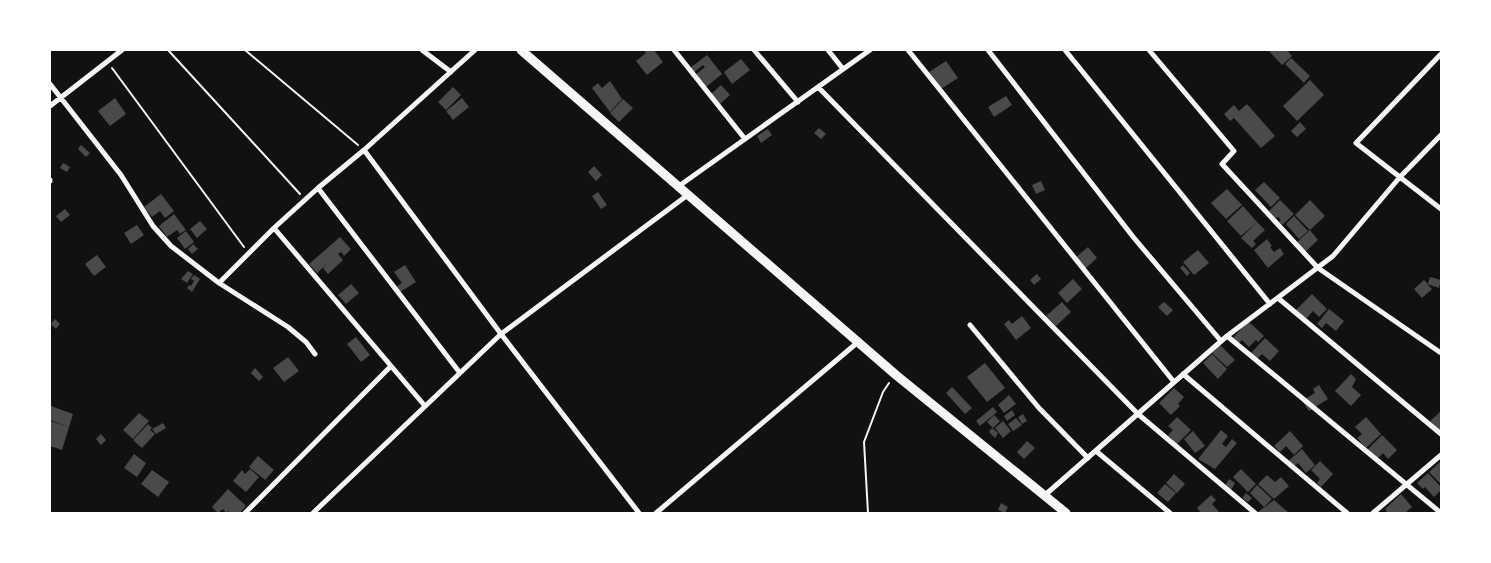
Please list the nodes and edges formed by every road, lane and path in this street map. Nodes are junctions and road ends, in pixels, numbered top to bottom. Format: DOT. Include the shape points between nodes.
graph roads {
  1 [pos="122,50"];
  2 [pos="168,50"];
  3 [pos="245,50"];
  4 [pos="422,50"];
  5 [pos="475,50"];
  6 [pos="521,50"];
  7 [pos="674,50"];
  8 [pos="754,50"];
  9 [pos="828,50"];
  10 [pos="870,50"];
  11 [pos="908,50"];
  12 [pos="988,50"];
  13 [pos="1065,50"];
  14 [pos="1149,50"];
  15 [pos="1441,54"];
  16 [pos="107,62"];
  17 [pos="843,69"];
  18 [pos="451,72"];
  19 [pos="50,84"];
  20 [pos="818,87"];
  21 [pos="60,98"];
  22 [pos="798,102"];
  23 [pos="50,106"];
  24 [pos="1441,135"];
  25 [pos="746,138"];
  26 [pos="364,150"];
  27 [pos="1400,177"];
  28 [pos="679,186"];
  29 [pos="318,188"];
  30 [pos="689,194"];
  31 [pos="305,200"];
  32 [pos="1441,209"];
  33 [pos="274,228"];
  34 [pos="248,253"];
  35 [pos="1318,268"];
  36 [pos="219,283"];
  37 [pos="1278,298"];
  38 [pos="1270,304"];
  39 [pos="970,325"];
  40 [pos="501,334"];
  41 [pos="1227,336"];
  42 [pos="1221,341"];
  43 [pos="858,342"];
  44 [pos="1441,353"];
  45 [pos="315,354"];
  46 [pos="391,366"];
  47 [pos="460,372"];
  48 [pos="1183,374"];
  49 [pos="896,375"];
  50 [pos="1174,382"];
  51 [pos="425,406"];
  52 [pos="1138,414"];
  53 [pos="1441,434"];
  54 [pos="1096,451"];
  55 [pos="1441,455"];
  56 [pos="1088,458"];
  57 [pos="1407,484"];
  58 [pos="1045,495"];
  59 [pos="245,513"];
  60 [pos="314,513"];
  61 [pos="639,513"];
  62 [pos="656,513"];
  63 [pos="868,513"];
  64 [pos="1066,513"];
  65 [pos="1170,513"];
  66 [pos="1255,513"];
  67 [pos="1347,513"];
  68 [pos="1373,513"];
  69 [pos="1441,513"];
  1 -- 16 [label="street"];
  2 -- 31 [label="path"];
  3 -- 26 [label="path"];
  4 -- 18 [label="street"];
  5 -- 18 [label="street"];
  6 -- 28 [label="street"];
  7 -- 25 [label="street"];
  8 -- 22 [label="street"];
  9 -- 17 [label="street"];
  10 -- 17 [label="street"];
  11 -- 50 [label="street"];
  12 -- 42 [label="street" via="1134,238"];
  13 -- 38 [label="street"];
  14 -- 35 [label="street" via="1234,151 1222,164"];
  15 -- 27 [label="street" via="1356,143"];
  16 -- 21 [label="street"];
  16 -- 34 [label="path"];
  17 -- 20 [label="street"];
  18 -- 26 [label="street"];
  19 -- 21 [label="street"];
  20 -- 22 [label="street"];
  20 -- 52 [label="street"];
  21 -- 23 [label="street"];
  21 -- 36 [label="street" via="121,175 171,246"];
  22 -- 25 [label="street"];
  24 -- 27 [label="street"];
  25 -- 28 [label="street"];
  26 -- 29 [label="street"];
  26 -- 40 [label="street"];
  27 -- 32 [label="street"];
  27 -- 35 [label="street" via="1333,256"];
  28 -- 30 [label="street"];
  29 -- 31 [label="street"];
  29 -- 47 [label="street"];
  30 -- 40 [label="street"];
  30 -- 43 [label="street"];
  31 -- 33 [label="street"];
  33 -- 34 [label="street"];
  33 -- 46 [label="street"];
  34 -- 36 [label="street"];
  35 -- 37 [label="street"];
  35 -- 44 [label="street"];
  36 -- 45 [label="street" via="288,327"];
  37 -- 38 [label="street"];
  37 -- 53 [label="street"];
  38 -- 41 [label="street"];
  39 -- 56 [label="street" via="1039,408"];
  40 -- 47 [label="street"];
  40 -- 61 [label="street"];
  41 -- 42 [label="street"];
  41 -- 57 [label="street"];
  42 -- 48 [label="street"];
  43 -- 49 [label="street"];
  43 -- 62 [label="street"];
  46 -- 51 [label="street"];
  46 -- 59 [label="street"];
  47 -- 51 [label="street"];
  48 -- 50 [label="street"];
  48 -- 67 [label="street"];
  49 -- 58 [label="street"];
  49 -- 63 [label="path" via="883,392 864,442"];
  50 -- 52 [label="street"];
  51 -- 60 [label="street"];
  52 -- 54 [label="street"];
  52 -- 66 [label="street"];
  54 -- 56 [label="street"];
  54 -- 65 [label="street"];
  55 -- 57 [label="street"];
  56 -- 58 [label="street"];
  57 -- 68 [label="street"];
  57 -- 69 [label="street"];
  58 -- 64 [label="street"];
}
